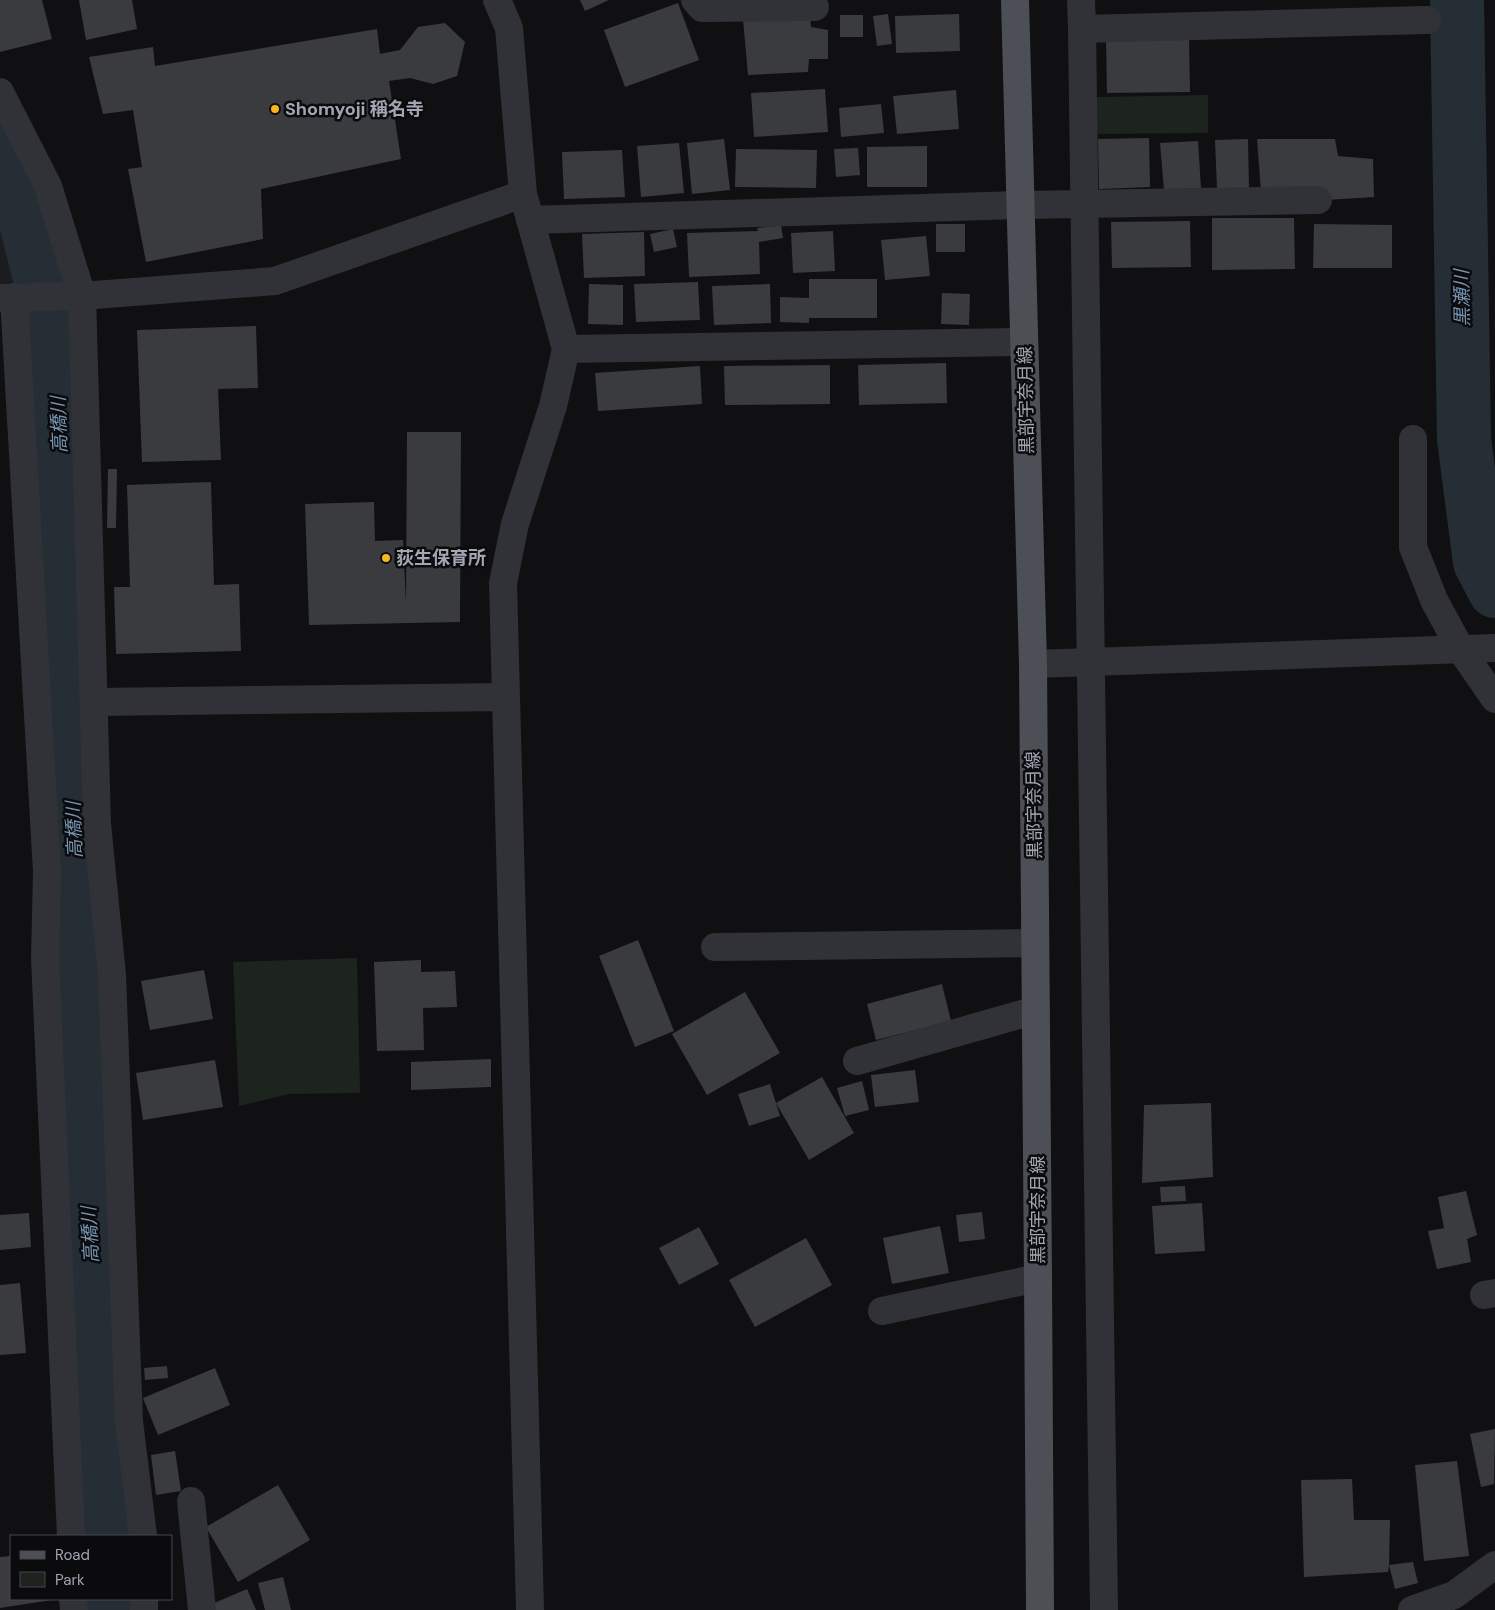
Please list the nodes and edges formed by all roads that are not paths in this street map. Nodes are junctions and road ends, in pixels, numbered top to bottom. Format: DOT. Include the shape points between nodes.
graph roads {
  1 [pos="497,0"];
  2 [pos="695,0"];
  3 [pos="1015,0"];
  4 [pos="1081,0"];
  5 [pos="815,7"];
  6 [pos="1428,20"];
  7 [pos="1082,29"];
  8 [pos="0,92"];
  9 [pos="1318,200"];
  10 [pos="1085,204"];
  11 [pos="1021,205"];
  12 [pos="526,207"];
  13 [pos="82,296"];
  14 [pos="7,297"];
  15 [pos="1024,342"];
  16 [pos="566,349"];
  17 [pos="1413,439"];
  18 [pos="1480,649"];
  19 [pos="1090,662"];
  20 [pos="1033,664"];
  21 [pos="506,697"];
  22 [pos="1495,699"];
  23 [pos="94,702"];
  24 [pos="1035,943"];
  25 [pos="715,947"];
  26 [pos="1036,1010"];
  27 [pos="857,1061"];
  28 [pos="1038,1278"];
  29 [pos="882,1311"];
  30 [pos="191,1501"];
  31 [pos="70,1535"];
  32 [pos="143,1535"];
  33 [pos="1495,1565"];
  34 [pos="202,1610"];
  35 [pos="530,1610"];
  36 [pos="1040,1610"];
  37 [pos="1104,1610"];
  38 [pos="1412,1610"];
  1 -- 12 [label="street" via="508,28"];
  2 -- 5 [label="street" via="702,8"];
  3 -- 11 [label="main road, 黒部宇奈月線"];
  4 -- 7 [label="street"];
  6 -- 7 [label="street"];
  7 -- 10 [label="street"];
  8 -- 13 [label="street" via="48,186"];
  9 -- 10 [label="street"];
  10 -- 11 [label="street"];
  10 -- 19 [label="street"];
  11 -- 12 [label="street"];
  11 -- 15 [label="main road, 黒部宇奈月線"];
  12 -- 13 [label="street" via="275,281"];
  12 -- 16 [label="street"];
  13 -- 14 [label="street"];
  13 -- 23 [label="street"];
  14 -- 31 [label="street" via="48,872 44,958"];
  15 -- 16 [label="street"];
  15 -- 20 [label="main road, 黒部宇奈月線"];
  16 -- 21 [label="street" via="553,406 515,524 503,583"];
  17 -- 18 [label="street" via="1413,547 1434,600"];
  18 -- 19 [label="street"];
  18 -- 22 [label="street"];
  19 -- 20 [label="street"];
  19 -- 37 [label="street"];
  20 -- 24 [label="main road, 黒部宇奈月線"];
  21 -- 23 [label="street"];
  21 -- 35 [label="street"];
  23 -- 32 [label="street" via="97,824 112,975 129,1421"];
  24 -- 25 [label="street"];
  24 -- 26 [label="main road, 黒部宇奈月線"];
  26 -- 27 [label="street"];
  26 -- 28 [label="main road, 黒部宇奈月線"];
  28 -- 29 [label="street"];
  28 -- 36 [label="main road, 黒部宇奈月線"];
  30 -- 34 [label="street"];
  33 -- 38 [label="street" via="1454,1595"];
}
